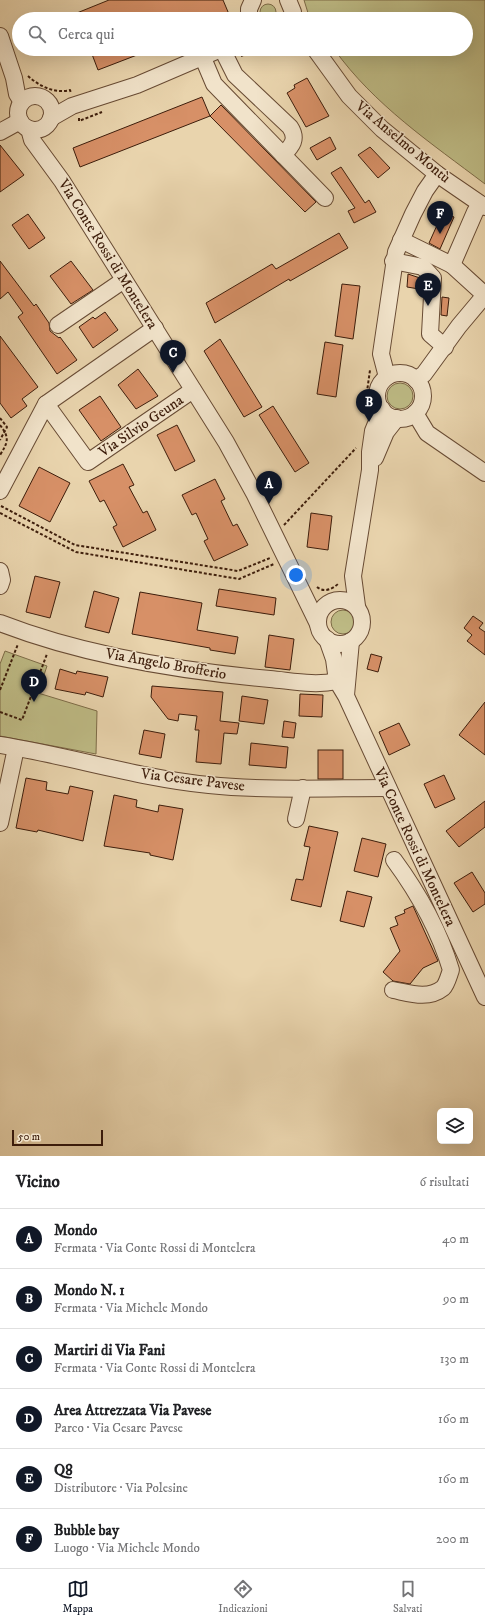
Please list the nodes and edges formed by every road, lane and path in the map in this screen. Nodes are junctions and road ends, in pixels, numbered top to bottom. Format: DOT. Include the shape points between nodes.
graph roads {
  1 [pos="253,0"];
  2 [pos="288,0"];
  3 [pos="248,12"];
  4 [pos="293,12"];
  5 [pos="7,38"];
  6 [pos="12,52"];
  7 [pos="13,56"];
  8 [pos="207,56"];
  9 [pos="225,56"];
  10 [pos="320,56"];
  11 [pos="203,58"];
  12 [pos="21,77"];
  13 [pos="28,99"];
  14 [pos="72,100"];
  15 [pos="39,120"];
  16 [pos="0,132"];
  17 [pos="283,155"];
  18 [pos="437,174"];
  19 [pos="324,198"];
  20 [pos="482,206"];
  21 [pos="400,240"];
  22 [pos="393,261"];
  23 [pos="452,265"];
  24 [pos="124,280"];
  25 [pos="485,295"];
  26 [pos="485,313"];
  27 [pos="58,325"];
  28 [pos="460,326"];
  29 [pos="155,328"];
  30 [pos="445,347"];
  31 [pos="370,370"];
  32 [pos="387,377"];
  33 [pos="416,380"];
  34 [pos="194,390"];
  35 [pos="46,404"];
  36 [pos="382,409"];
  37 [pos="415,413"];
  38 [pos="364,414"];
  39 [pos="0,418"];
  40 [pos="397,418"];
  41 [pos="0,425"];
  42 [pos="5,432"];
  43 [pos="0,440"];
  44 [pos="359,452"];
  45 [pos="0,455"];
  46 [pos="370,470"];
  47 [pos="485,473"];
  48 [pos="0,491"];
  49 [pos="0,505"];
  50 [pos="0,513"];
  51 [pos="275,535"];
  52 [pos="276,556"];
  53 [pos="277,563"];
  54 [pos="0,571"];
  55 [pos="348,578"];
  56 [pos="0,586"];
  57 [pos="307,586"];
  58 [pos="335,600"];
  59 [pos="357,606"];
  60 [pos="0,623"];
  61 [pos="318,624"];
  62 [pos="22,632"];
  63 [pos="327,639"];
  64 [pos="52,640"];
  65 [pos="351,641"];
  66 [pos="337,681"];
  67 [pos="0,690"];
  68 [pos="346,696"];
  69 [pos="0,712"];
  70 [pos="0,746"];
  71 [pos="16,748"];
  72 [pos="303,788"];
  73 [pos="388,788"];
  74 [pos="296,819"];
  75 [pos="0,823"];
  76 [pos="394,860"];
  77 [pos="430,880"];
  78 [pos="414,887"];
  79 [pos="393,990"];
  80 [pos="485,997"];
  1 -- 3 [label="street"];
  2 -- 4 [label="street"];
  5 -- 6 [label="street"];
  7 -- 12 [label="street"];
  8 -- 11 [label="street"];
  9 -- 17 [label="street" via="235,75 290,126 294,133 293,143"];
  10 -- 18 [label="street, Via Anselmo Montù" via="349,96 382,129"];
  11 -- 14 [label="street" via="137,85"];
  11 -- 17 [label="street" via="214,84"];
  12 -- 13 [label="street" via="17,94"];
  12 -- 14 [label="path" via="61,92 70,90"];
  13 -- 15 [label="street" via="43,98"];
  13 -- 15 [label="street, Via Conte Rossi di Montelera" via="18,110"];
  14 -- 15 [label="street"];
  15 -- 16 [label="street"];
  15 -- 24 [label="street, Via Conte Rossi di Montelera" via="42,154"];
  17 -- 19 [label="street"];
  18 -- 20 [label="street, Via Anselmo Montù"];
  18 -- 21 [label="street" via="425,191"];
  20 -- 23 [label="street"];
  21 -- 22 [label="street"];
  21 -- 23 [label="street"];
  22 -- 30 [label="street" via="423,267 433,278 430,334"];
  22 -- 32 [label="street" via="381,354"];
  23 -- 25 [label="street"];
  24 -- 27 [label="street"];
  24 -- 29 [label="street, Via Conte Rossi di Montelera"];
  25 -- 28 [label="street"];
  26 -- 28 [label="street" via="472,317"];
  28 -- 30 [label="street"];
  29 -- 34 [label="street, Via Conte Rossi di Montelera"];
  29 -- 35 [label="street"];
  30 -- 33 [label="street" via="424,374"];
  31 -- 38 [label="path"];
  32 -- 33 [label="street" via="399,373"];
  32 -- 36 [label="street" via="379,389 378,396"];
  33 -- 37 [label="street" via="423,393 420,407"];
  34 -- 35 [label="street, Via Silvio Geuna" via="88,462"];
  34 -- 51 [label="street, Via Conte Rossi di Montelera" via="226,442"];
  35 -- 48 [label="street"];
  36 -- 40 [label="street" via="386,414"];
  36 -- 46 [label="street" via="373,431"];
  37 -- 40 [label="street" via="410,417"];
  37 -- 47 [label="street" via="427,433"];
  39 -- 42 [label="path" via="7,427"];
  40 -- 46 [label="street" via="386,432"];
  41 -- 42 [label="path"];
  42 -- 43 [label="path"];
  42 -- 45 [label="path" via="7,443"];
  44 -- 51 [label="path" via="359,444"];
  46 -- 55 [label="street"];
  49 -- 52 [label="path" via="75,544 238,571"];
  50 -- 53 [label="path" via="76,552 239,579"];
  51 -- 57 [label="street, Via Conte Rossi di Montelera"];
  54 -- 56 [label="street"];
  55 -- 57 [label="path" via="330,590"];
  55 -- 58 [label="street"];
  55 -- 59 [label="street"];
  57 -- 58 [label="street" via="320,598"];
  57 -- 61 [label="street, Via Conte Rossi di Montelera"];
  58 -- 59 [label="street" via="348,600"];
  58 -- 61 [label="street" via="322,609"];
  59 -- 65 [label="street" via="363,623 357,636"];
  60 -- 62 [label="street, Via Angelo Brofferio"];
  61 -- 63 [label="street" via="322,635"];
  62 -- 64 [label="street, Via Angelo Brofferio"];
  62 -- 67 [label="path"];
  63 -- 65 [label="street" via="339,644"];
  63 -- 66 [label="street, Via Conte Rossi di Montelera" via="334,658"];
  64 -- 66 [label="street, Via Angelo Brofferio" via="141,661 236,676 316,683"];
  64 -- 69 [label="path" via="22,720"];
  65 -- 68 [label="street, Via Conte Rossi di Montelera"];
  66 -- 68 [label="street, Via Conte Rossi di Montelera"];
  68 -- 73 [label="street, Via Conte Rossi di Montelera"];
  70 -- 71 [label="street, Via Cesare Pavese"];
  71 -- 72 [label="street, Via Cesare Pavese" via="120,771 208,785"];
  71 -- 75 [label="street"];
  72 -- 73 [label="street, Via Cesare Pavese"];
  72 -- 74 [label="street"];
  73 -- 77 [label="street, Via Conte Rossi di Montelera"];
  76 -- 78 [label="street"];
  77 -- 78 [label="street"];
  77 -- 80 [label="street, Via Conte Rossi di Montelera"];
  78 -- 79 [label="street" via="443,946 451,970 444,987 431,994 419,996"];
}
